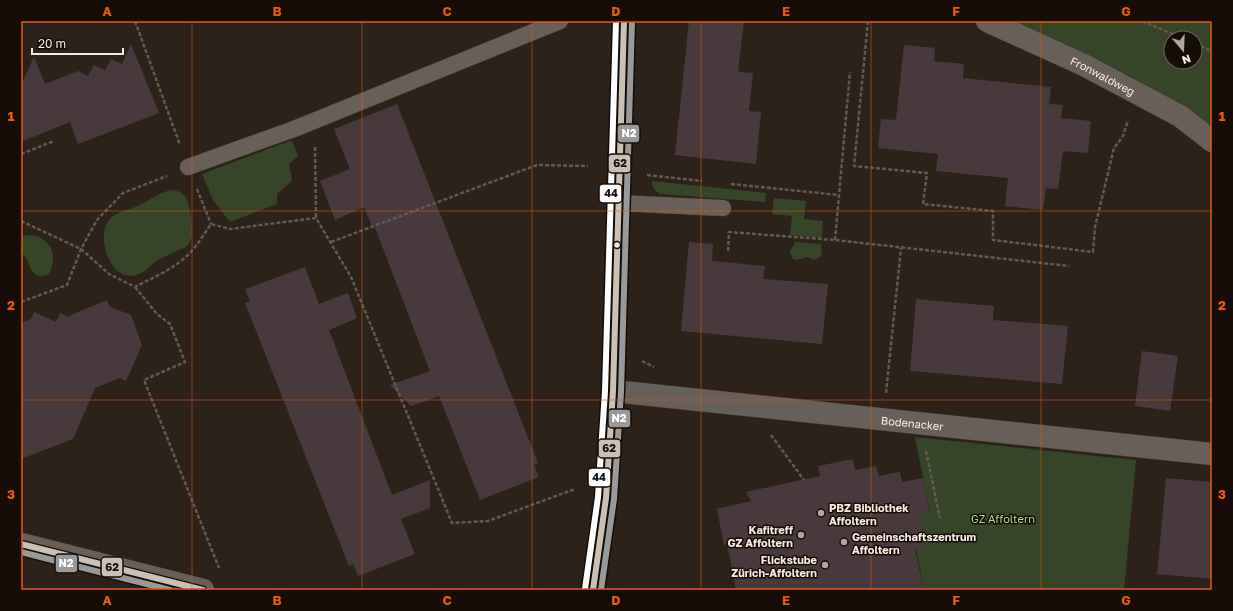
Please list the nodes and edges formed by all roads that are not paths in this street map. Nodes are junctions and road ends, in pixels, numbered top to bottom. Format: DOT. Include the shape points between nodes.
graph roads {
  1 [pos="560,21"];
  2 [pos="624,21"];
  3 [pos="987,21"];
  4 [pos="1212,141"];
  5 [pos="188,167"];
  6 [pos="618,203"];
  7 [pos="723,208"];
  8 [pos="613,391"];
  9 [pos="1212,454"];
  10 [pos="21,544"];
  11 [pos="203,590"];
  12 [pos="593,590"];
  1 -- 5 [label="lane" via="294,129"];
  2 -- 6 [label="street"];
  3 -- 4 [label="street, Fronwaldweg" via="1084,65 1135,92 1180,116"];
  6 -- 7 [label="lane"];
  6 -- 8 [label="street"];
  8 -- 9 [label="street, Bodenacker"];
  8 -- 12 [label="street" via="606,498"];
  10 -- 11 [label="street"];
}
